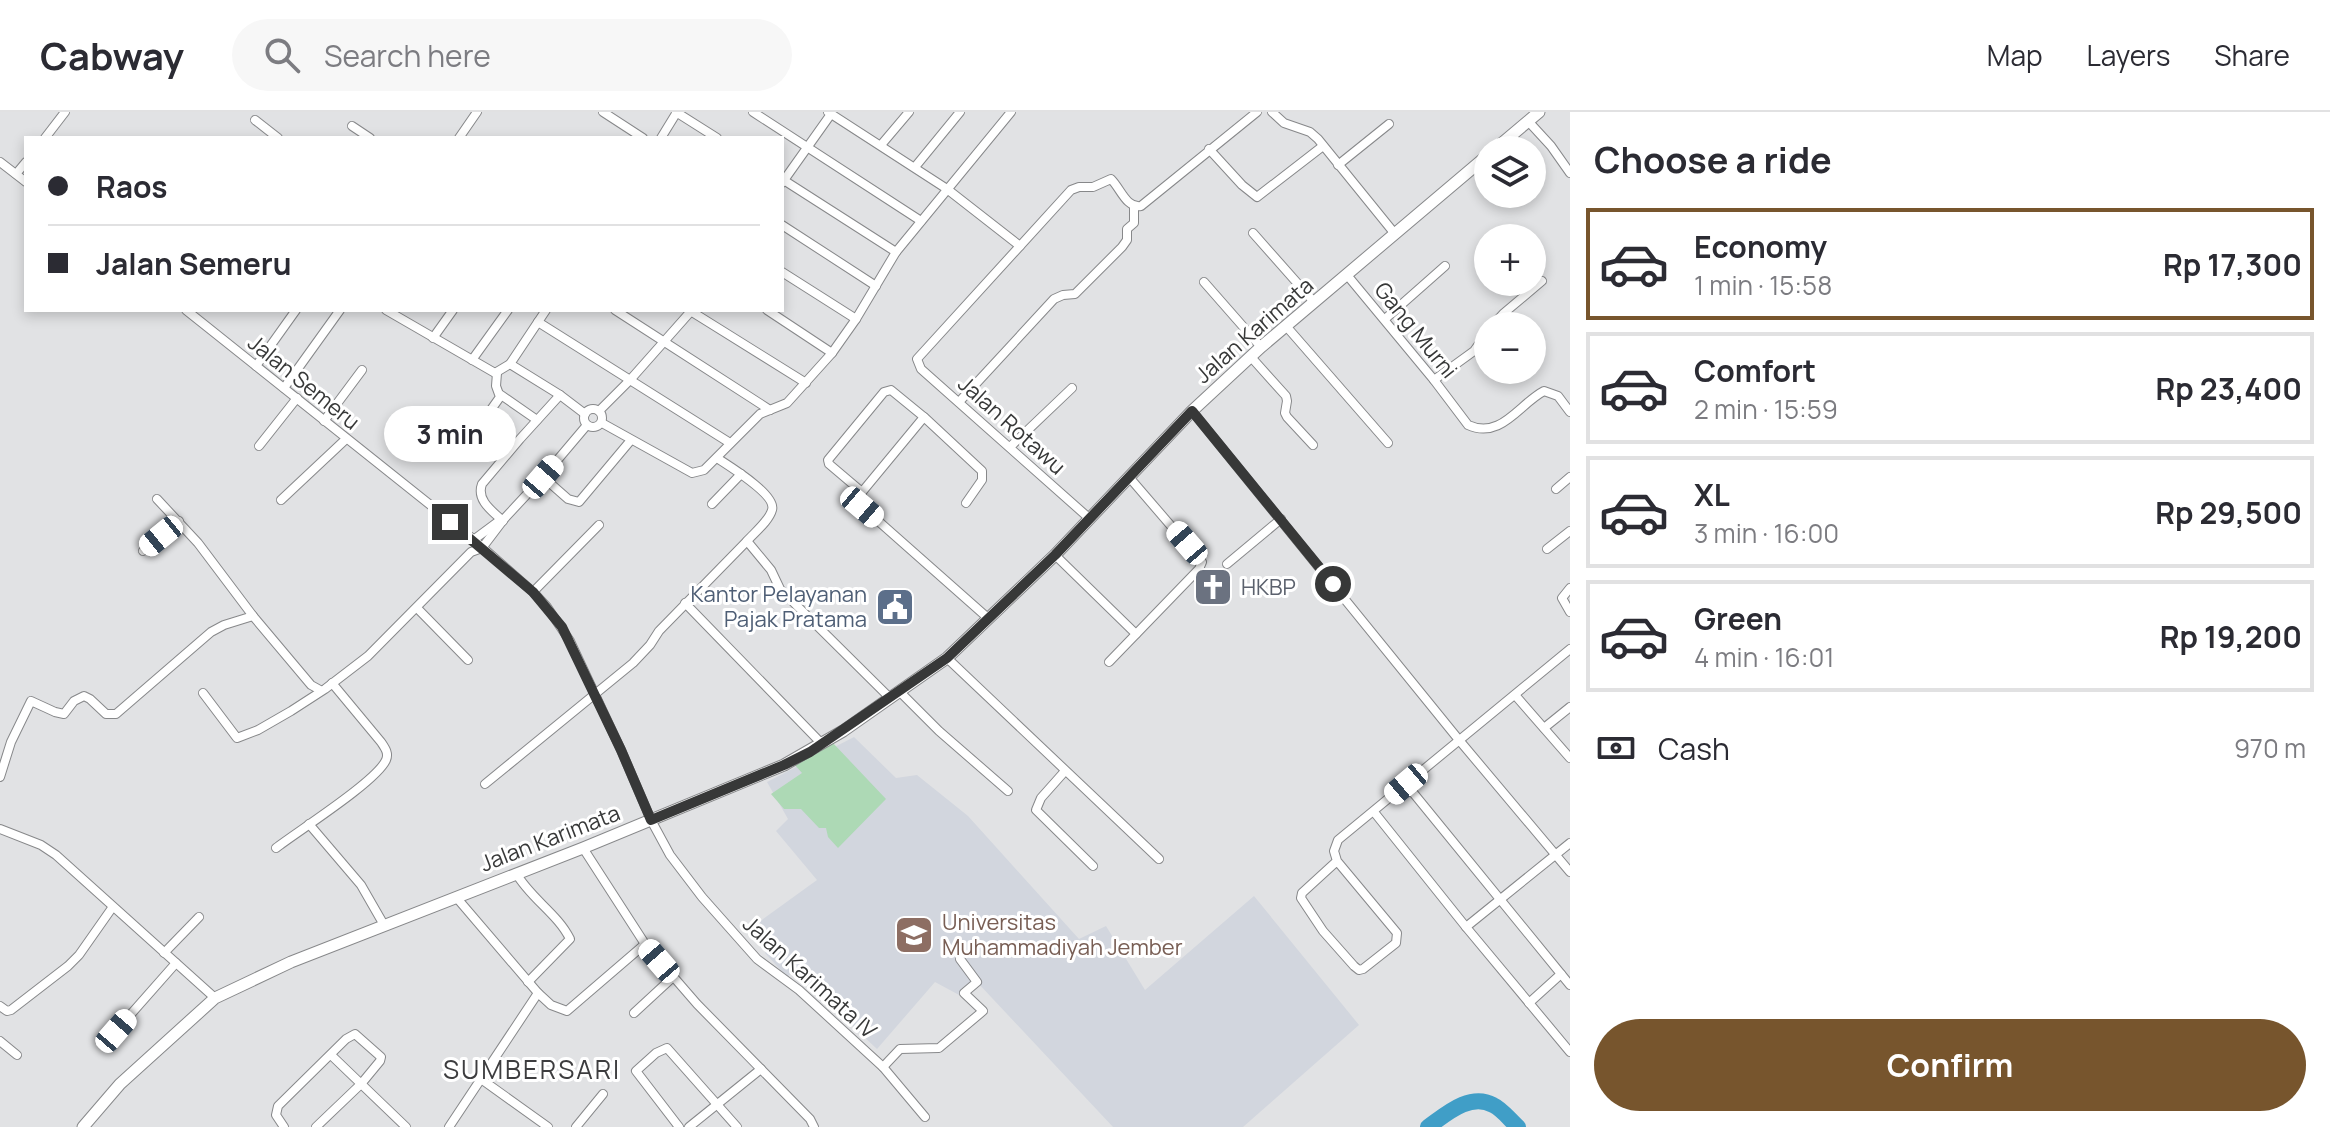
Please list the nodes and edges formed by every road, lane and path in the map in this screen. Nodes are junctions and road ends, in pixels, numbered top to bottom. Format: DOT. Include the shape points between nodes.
graph roads {
  1 [pos="65,112"];
  2 [pos="477,112"];
  3 [pos="603,112"];
  4 [pos="677,112"];
  5 [pos="753,112"];
  6 [pos="909,112"];
  7 [pos="960,112"];
  8 [pos="1011,112"];
  9 [pos="1257,112"];
  10 [pos="1272,112"];
  11 [pos="1539,112"];
  12 [pos="829,113"];
  13 [pos="255,120"];
  14 [pos="1528,121"];
  15 [pos="1389,124"];
  16 [pos="352,126"];
  17 [pos="47,136"];
  18 [pos="275,136"];
  19 [pos="367,136"];
  20 [pos="460,136"];
  21 [pos="640,136"];
  22 [pos="662,136"];
  23 [pos="714,136"];
  24 [pos="1510,136"];
  25 [pos="881,145"];
  26 [pos="1323,146"];
  27 [pos="808,147"];
  28 [pos="1209,149"];
  29 [pos="0,162"];
  30 [pos="24,164"];
  31 [pos="1338,165"];
  32 [pos="915,167"];
  33 [pos="1474,167"];
  34 [pos="1570,173"];
  35 [pos="16,174"];
  36 [pos="24,180"];
  37 [pos="784,180"];
  38 [pos="784,182"];
  39 [pos="947,189"];
  40 [pos="1134,207"];
  41 [pos="921,221"];
  42 [pos="784,226"];
  43 [pos="1253,233"];
  44 [pos="1395,234"];
  45 [pos="1020,246"];
  46 [pos="896,252"];
  47 [pos="1445,266"];
  48 [pos="784,273"];
  49 [pos="1347,275"];
  50 [pos="1204,282"];
  51 [pos="876,286"];
  52 [pos="1524,296"];
  53 [pos="1314,302"];
  54 [pos="188,312"];
  55 [pos="295,312"];
  56 [pos="339,312"];
  57 [pos="392,312"];
  58 [pos="452,312"];
  59 [pos="507,312"];
  60 [pos="545,312"];
  61 [pos="618,312"];
  62 [pos="689,312"];
  63 [pos="694,312"];
  64 [pos="770,312"];
  65 [pos="1505,312"];
  66 [pos="856,319"];
  67 [pos="1385,319"];
  68 [pos="538,322"];
  69 [pos="1286,326"];
  70 [pos="433,338"];
  71 [pos="663,341"];
  72 [pos="1261,347"];
  73 [pos="1474,351"];
  74 [pos="832,353"];
  75 [pos="1251,357"];
  76 [pos="472,360"];
  77 [pos="510,364"];
  78 [pos="256,366"];
  79 [pos="362,370"];
  80 [pos="497,373"];
  81 [pos="630,380"];
  82 [pos="1434,380"];
  83 [pos="806,383"];
  84 [pos="284,388"];
  85 [pos="1072,388"];
  86 [pos="501,395"];
  87 [pos="560,395"];
  88 [pos="297,398"];
  89 [pos="959,402"];
  90 [pos="770,410"];
  91 [pos="599,411"];
  92 [pos="1192,411"];
  93 [pos="1570,412"];
  94 [pos="585,414"];
  95 [pos="924,417"];
  96 [pos="537,420"];
  97 [pos="324,421"];
  98 [pos="602,423"];
  99 [pos="587,425"];
  100 [pos="478,428"];
  101 [pos="346,439"];
  102 [pos="631,440"];
  103 [pos="730,443"];
  104 [pos="1388,443"];
  105 [pos="1313,445"];
  106 [pos="259,446"];
  107 [pos="1010,447"];
  108 [pos="717,458"];
  109 [pos="741,474"];
  110 [pos="543,477"];
  111 [pos="1129,477"];
  112 [pos="1570,477"];
  113 [pos="1556,489"];
  114 [pos="862,492"];
  115 [pos="157,499"];
  116 [pos="281,500"];
  117 [pos="966,503"];
  118 [pos="712,504"];
  119 [pos="1090,519"];
  120 [pos="1281,519"];
  121 [pos="502,520"];
  122 [pos="179,521"];
  123 [pos="599,525"];
  124 [pos="1570,531"];
  125 [pos="473,539"];
  126 [pos="747,541"];
  127 [pos="482,548"];
  128 [pos="1547,549"];
  129 [pos="143,551"];
  130 [pos="471,552"];
  131 [pos="1055,555"];
  132 [pos="1227,564"];
  133 [pos="1570,588"];
  134 [pos="533,592"];
  135 [pos="685,603"];
  136 [pos="417,608"];
  137 [pos="1570,612"];
  138 [pos="253,616"];
  139 [pos="989,619"];
  140 [pos="1136,634"];
  141 [pos="1570,649"];
  142 [pos="947,658"];
  143 [pos="468,660"];
  144 [pos="1109,662"];
  145 [pos="332,683"];
  146 [pos="320,690"];
  147 [pos="203,693"];
  148 [pos="593,694"];
  149 [pos="895,694"];
  150 [pos="1515,695"];
  151 [pos="1570,707"];
  152 [pos="1544,728"];
  153 [pos="1459,740"];
  154 [pos="822,744"];
  155 [pos="1570,758"];
  156 [pos="1065,771"];
  157 [pos="0,777"];
  158 [pos="485,784"];
  159 [pos="1406,784"];
  160 [pos="1008,791"];
  161 [pos="1374,812"];
  162 [pos="651,820"];
  163 [pos="309,824"];
  164 [pos="0,829"];
  165 [pos="1570,843"];
  166 [pos="276,848"];
  167 [pos="583,848"];
  168 [pos="1556,854"];
  169 [pos="1159,859"];
  170 [pos="1337,861"];
  171 [pos="1093,866"];
  172 [pos="1570,872"];
  173 [pos="516,873"];
  174 [pos="456,897"];
  175 [pos="1500,899"];
  176 [pos="112,908"];
  177 [pos="199,917"];
  178 [pos="384,925"];
  179 [pos="1466,927"];
  180 [pos="645,944"];
  181 [pos="164,953"];
  182 [pos="960,959"];
  183 [pos="176,963"];
  184 [pos="1561,974"];
  185 [pos="673,977"];
  186 [pos="528,982"];
  187 [pos="1570,985"];
  188 [pos="538,993"];
  189 [pos="215,998"];
  190 [pos="1529,1003"];
  191 [pos="0,1006"];
  192 [pos="634,1013"];
  193 [pos="116,1031"];
  194 [pos="0,1041"];
  195 [pos="1570,1052"];
  196 [pos="17,1055"];
  197 [pos="331,1055"];
  198 [pos="883,1067"];
  199 [pos="761,1069"];
  200 [pos="481,1079"];
  201 [pos="361,1084"];
  202 [pos="603,1094"];
  203 [pos="717,1105"];
  204 [pos="925,1117"];
  205 [pos="83,1127"];
  206 [pos="284,1127"];
  207 [pos="316,1127"];
  208 [pos="406,1127"];
  209 [pos="449,1127"];
  210 [pos="548,1127"];
  211 [pos="576,1127"];
  212 [pos="679,1127"];
  213 [pos="689,1127"];
  214 [pos="737,1127"];
  215 [pos="814,1127"];
  1 -- 17 [label="street"];
  2 -- 20 [label="street"];
  3 -- 21 [label="street"];
  4 -- 22 [label="street"];
  4 -- 23 [label="street"];
  5 -- 27 [label="street"];
  6 -- 25 [label="street"];
  7 -- 32 [label="street"];
  8 -- 39 [label="street"];
  9 -- 28 [label="street"];
  10 -- 26 [label="street" via="1284,123 1310,132"];
  11 -- 14 [label="main road"];
  12 -- 25 [label="street"];
  12 -- 27 [label="street"];
  13 -- 18 [label="street"];
  14 -- 24 [label="main road"];
  14 -- 34 [label="street"];
  15 -- 31 [label="street"];
  16 -- 19 [label="street"];
  25 -- 32 [label="street"];
  26 -- 28 [label="street" via="1257,197"];
  26 -- 31 [label="street"];
  27 -- 37 [label="street"];
  27 -- 41 [label="street"];
  28 -- 40 [label="street" via="1146,204"];
  29 -- 35 [label="street"];
  30 -- 35 [label="street"];
  31 -- 44 [label="street"];
  32 -- 39 [label="street"];
  33 -- 44 [label="main road, Jalan Karimata"];
  35 -- 36 [label="street"];
  38 -- 46 [label="street"];
  39 -- 41 [label="street"];
  39 -- 45 [label="street"];
  40 -- 45 [label="street" via="1111,179 1075,187"];
  40 -- 89 [label="street" via="1134,223 1122,247 1075,294 1054,299"];
  41 -- 46 [label="street"];
  42 -- 51 [label="street"];
  43 -- 53 [label="street"];
  44 -- 49 [label="main road, Jalan Karimata"];
  45 -- 89 [label="street, Jalan Rotawu" via="919,356 921,369"];
  46 -- 51 [label="street"];
  47 -- 67 [label="street"];
  48 -- 66 [label="street"];
  49 -- 53 [label="main road, Jalan Karimata"];
  49 -- 67 [label="street, Gang Murni"];
  50 -- 72 [label="street"];
  51 -- 66 [label="street"];
  52 -- 65 [label="street"];
  53 -- 69 [label="main road, Jalan Karimata"];
  54 -- 78 [label="street, Jalan Semeru"];
  55 -- 78 [label="street"];
  56 -- 84 [label="street"];
  57 -- 70 [label="street"];
  58 -- 70 [label="street"];
  59 -- 76 [label="street"];
  60 -- 68 [label="street"];
  61 -- 71 [label="street"];
  62 -- 71 [label="street"];
  63 -- 83 [label="street"];
  64 -- 74 [label="street"];
  66 -- 74 [label="street"];
  67 -- 82 [label="street, Gang Murni"];
  68 -- 77 [label="street"];
  68 -- 81 [label="street"];
  69 -- 72 [label="main road, Jalan Karimata"];
  69 -- 104 [label="street"];
  70 -- 76 [label="street"];
  71 -- 81 [label="street"];
  71 -- 90 [label="street"];
  72 -- 75 [label="main road, Jalan Karimata"];
  73 -- 82 [label="street"];
  74 -- 83 [label="street"];
  75 -- 92 [label="main road, Jalan Karimata"];
  75 -- 105 [label="street" via="1286,396 1285,413"];
  76 -- 80 [label="street"];
  77 -- 80 [label="street"];
  77 -- 87 [label="street"];
  78 -- 84 [label="street, Jalan Semeru"];
  79 -- 97 [label="street"];
  80 -- 86 [label="street"];
  81 -- 91 [label="street"];
  81 -- 103 [label="street"];
  82 -- 93 [label="street, Gang Murni" via="1473,428 1507,421 1544,391 1558,396"];
  83 -- 90 [label="street" via="784,405"];
  84 -- 88 [label="street, Jalan Semeru"];
  85 -- 107 [label="street"];
  86 -- 96 [label="street"];
  86 -- 100 [label="street"];
  87 -- 94 [label="street"];
  87 -- 96 [label="street"];
  88 -- 97 [label="street, Jalan Semeru"];
  88 -- 106 [label="street"];
  89 -- 107 [label="street, Jalan Rotawu"];
  90 -- 103 [label="street" via="754,418"];
  91 -- 94 [label="street"];
  91 -- 98 [label="street"];
  92 -- 111 [label="main road, Jalan Karimata"];
  92 -- 120 [label="street"];
  94 -- 99 [label="street"];
  95 -- 114 [label="street"];
  95 -- 114 [label="street" via="888,390 866,414 828,460"];
  95 -- 117 [label="street" via="982,471 982,480"];
  96 -- 121 [label="street" via="479,490"];
  97 -- 101 [label="street, Jalan Semeru"];
  98 -- 99 [label="street" via="595,428"];
  98 -- 102 [label="street"];
  99 -- 110 [label="street"];
  101 -- 116 [label="street"];
  101 -- 125 [label="street, Jalan Semeru"];
  102 -- 108 [label="street" via="695,474"];
  102 -- 110 [label="street" via="579,502"];
  103 -- 108 [label="street"];
  107 -- 119 [label="street, Jalan Rotawu"];
  108 -- 109 [label="street"];
  109 -- 118 [label="street"];
  109 -- 126 [label="street" via="773,507"];
  110 -- 121 [label="street"];
  111 -- 119 [label="main road, Jalan Karimata"];
  111 -- 140 [label="street" via="1202,562"];
  112 -- 113 [label="street"];
  114 -- 139 [label="street" via="859,504"];
  115 -- 122 [label="street"];
  119 -- 131 [label="main road, Jalan Karimata"];
  120 -- 132 [label="street"];
  120 -- 153 [label="street"];
  121 -- 125 [label="street"];
  121 -- 127 [label="street"];
  122 -- 129 [label="street"];
  122 -- 138 [label="street"];
  123 -- 134 [label="street"];
  124 -- 128 [label="street"];
  125 -- 127 [label="street, Jalan Semeru"];
  125 -- 130 [label="street"];
  126 -- 135 [label="street"];
  126 -- 149 [label="street" via="785,595"];
  127 -- 130 [label="street"];
  127 -- 134 [label="street, Jalan Semeru"];
  130 -- 136 [label="street"];
  131 -- 139 [label="main road, Jalan Karimata"];
  131 -- 140 [label="street"];
  133 -- 137 [label="street" via="1562,598"];
  134 -- 148 [label="street, Jalan Semeru" via="562,627"];
  135 -- 148 [label="street" via="633,663"];
  135 -- 154 [label="street"];
  136 -- 143 [label="street"];
  136 -- 145 [label="street"];
  138 -- 146 [label="street"];
  138 -- 157 [label="street" via="211,632 116,714 106,714 84,696 64,714 31,701"];
  139 -- 142 [label="main road, Jalan Karimata"];
  140 -- 144 [label="street"];
  141 -- 150 [label="street"];
  142 -- 149 [label="main road, Jalan Karimata"];
  142 -- 156 [label="street"];
  145 -- 146 [label="street"];
  145 -- 163 [label="street" via="381,742 387,757 361,786"];
  146 -- 147 [label="street" via="240,738"];
  148 -- 158 [label="street"];
  148 -- 162 [label="street, Jalan Semeru"];
  149 -- 154 [label="main road, Jalan Karimata"];
  149 -- 160 [label="street"];
  150 -- 152 [label="street"];
  150 -- 153 [label="street"];
  151 -- 152 [label="street"];
  152 -- 155 [label="street"];
  153 -- 159 [label="street"];
  153 -- 168 [label="street"];
  154 -- 162 [label="main road, Jalan Karimata"];
  156 -- 169 [label="street"];
  156 -- 171 [label="street" via="1036,810"];
  159 -- 161 [label="street"];
  159 -- 175 [label="street"];
  161 -- 170 [label="street" via="1338,840"];
  161 -- 179 [label="street"];
  162 -- 167 [label="main road, Jalan Karimata"];
  162 -- 198 [label="street, Jalan Karimata IV" via="670,855 748,950"];
  163 -- 166 [label="street"];
  163 -- 178 [label="street" via="361,885"];
  164 -- 176 [label="street" via="56,855"];
  165 -- 168 [label="street"];
  167 -- 173 [label="main road, Jalan Karimata"];
  167 -- 180 [label="street"];
  168 -- 172 [label="street"];
  168 -- 175 [label="street"];
  170 -- 170 [label="street" via="1397,933 1396,943 1359,970 1302,902 1302,893"];
  173 -- 174 [label="main road, Jalan Karimata"];
  173 -- 186 [label="street" via="570,939"];
  174 -- 178 [label="main road, Jalan Karimata"];
  174 -- 186 [label="street"];
  175 -- 179 [label="street"];
  175 -- 184 [label="street"];
  176 -- 181 [label="street"];
  176 -- 191 [label="street" via="68,966 11,1010"];
  177 -- 181 [label="street"];
  178 -- 189 [label="main road, Jalan Karimata"];
  179 -- 190 [label="street"];
  180 -- 185 [label="street"];
  180 -- 188 [label="street" via="567,1011"];
  181 -- 183 [label="street"];
  182 -- 198 [label="street" via="977,982 964,993 983,1011 942,1047 900,1049"];
  183 -- 189 [label="street"];
  183 -- 193 [label="street"];
  184 -- 187 [label="street"];
  184 -- 190 [label="street"];
  185 -- 192 [label="street"];
  185 -- 199 [label="street"];
  186 -- 188 [label="street"];
  188 -- 200 [label="street"];
  189 -- 205 [label="main road, Jalan Karimata" via="120,1084"];
  190 -- 195 [label="street"];
  194 -- 196 [label="street"];
  197 -- 201 [label="street"];
  197 -- 201 [label="street" via="353,1034 381,1057"];
  197 -- 206 [label="street" via="278,1106 277,1118"];
  198 -- 204 [label="street, Jalan Karimata IV"];
  199 -- 203 [label="street"];
  199 -- 215 [label="street"];
  200 -- 209 [label="street"];
  200 -- 210 [label="street"];
  201 -- 207 [label="street"];
  201 -- 208 [label="street"];
  202 -- 211 [label="street"];
  203 -- 212 [label="street" via="663,1048 636,1074"];
  203 -- 213 [label="street"];
  203 -- 214 [label="street"];
}
